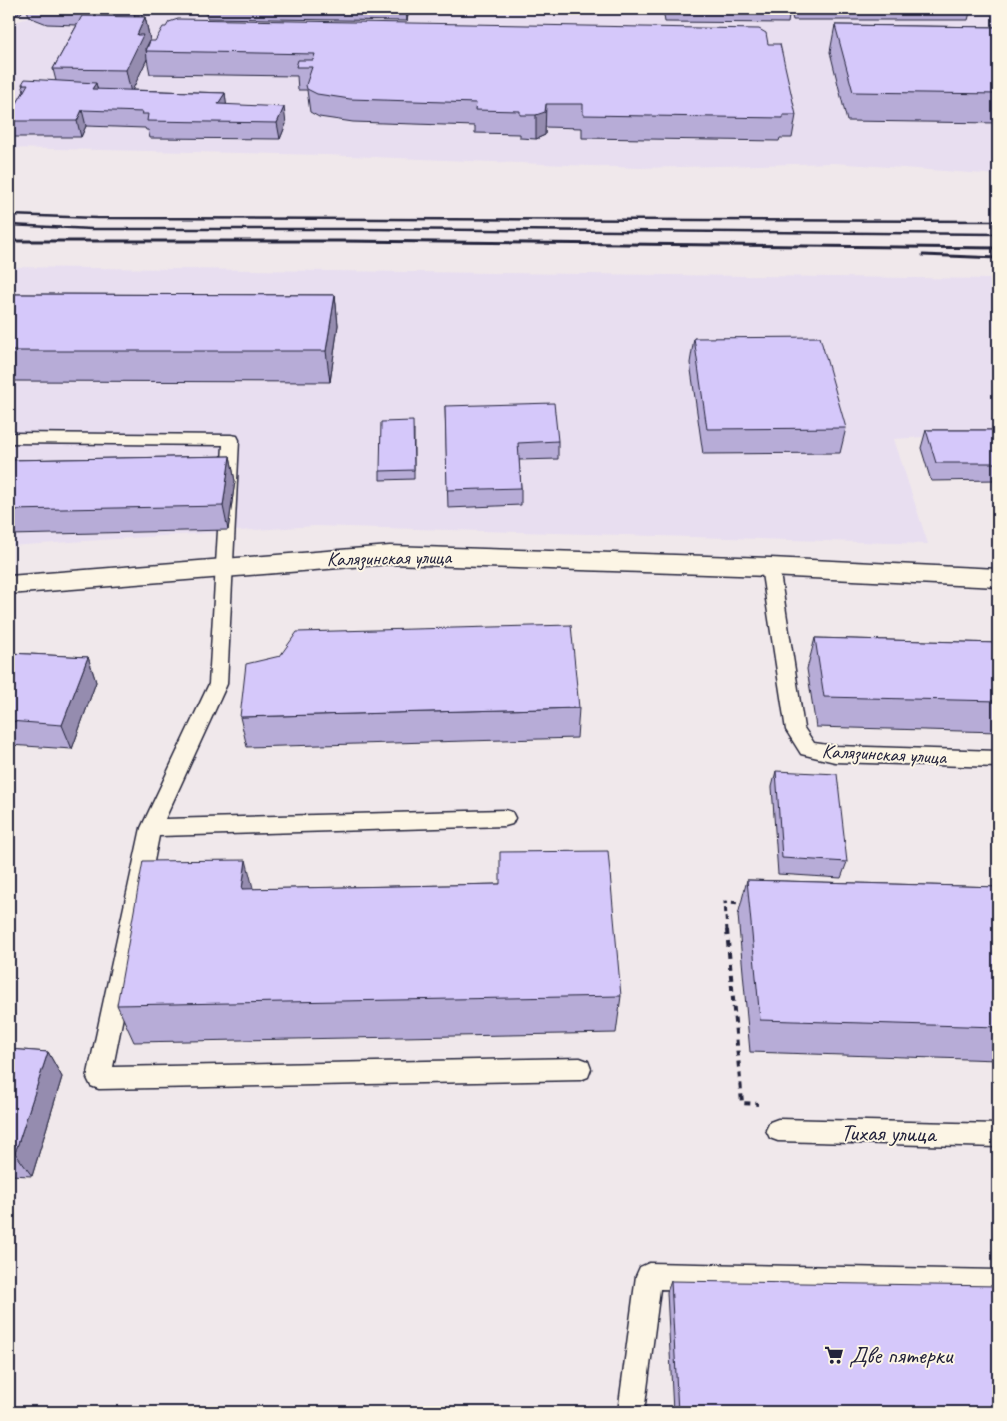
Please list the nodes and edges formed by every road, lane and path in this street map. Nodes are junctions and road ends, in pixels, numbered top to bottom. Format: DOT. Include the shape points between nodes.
graph roads {
  1 [pos="9,438"];
  2 [pos="225,566"];
  3 [pos="770,566"];
  4 [pos="998,578"];
  5 [pos="9,585"];
  6 [pos="998,759"];
  7 [pos="505,818"];
  8 [pos="151,828"];
  9 [pos="754,903"];
  10 [pos="580,1069"];
  11 [pos="761,1104"];
  12 [pos="778,1130"];
  13 [pos="998,1136"];
  14 [pos="998,1283"];
  15 [pos="631,1412"];
  1 -- 2 [label="lane" via="231,440"];
  2 -- 3 [label="street, Калязинская улица" via="390,554"];
  2 -- 5 [label="street, Калязинская улица"];
  2 -- 8 [label="lane" via="218,684"];
  3 -- 4 [label="street, Калязинская улица"];
  3 -- 6 [label="lane, Калязинская улица" via="795,730 808,749 835,754"];
  7 -- 8 [label="lane"];
  8 -- 10 [label="lane" via="98,1078"];
  9 -- 11 [label="path" via="725,902 742,1103"];
  12 -- 13 [label="lane, Тихая улица"];
  14 -- 15 [label="lane" via="649,1276"];
}
